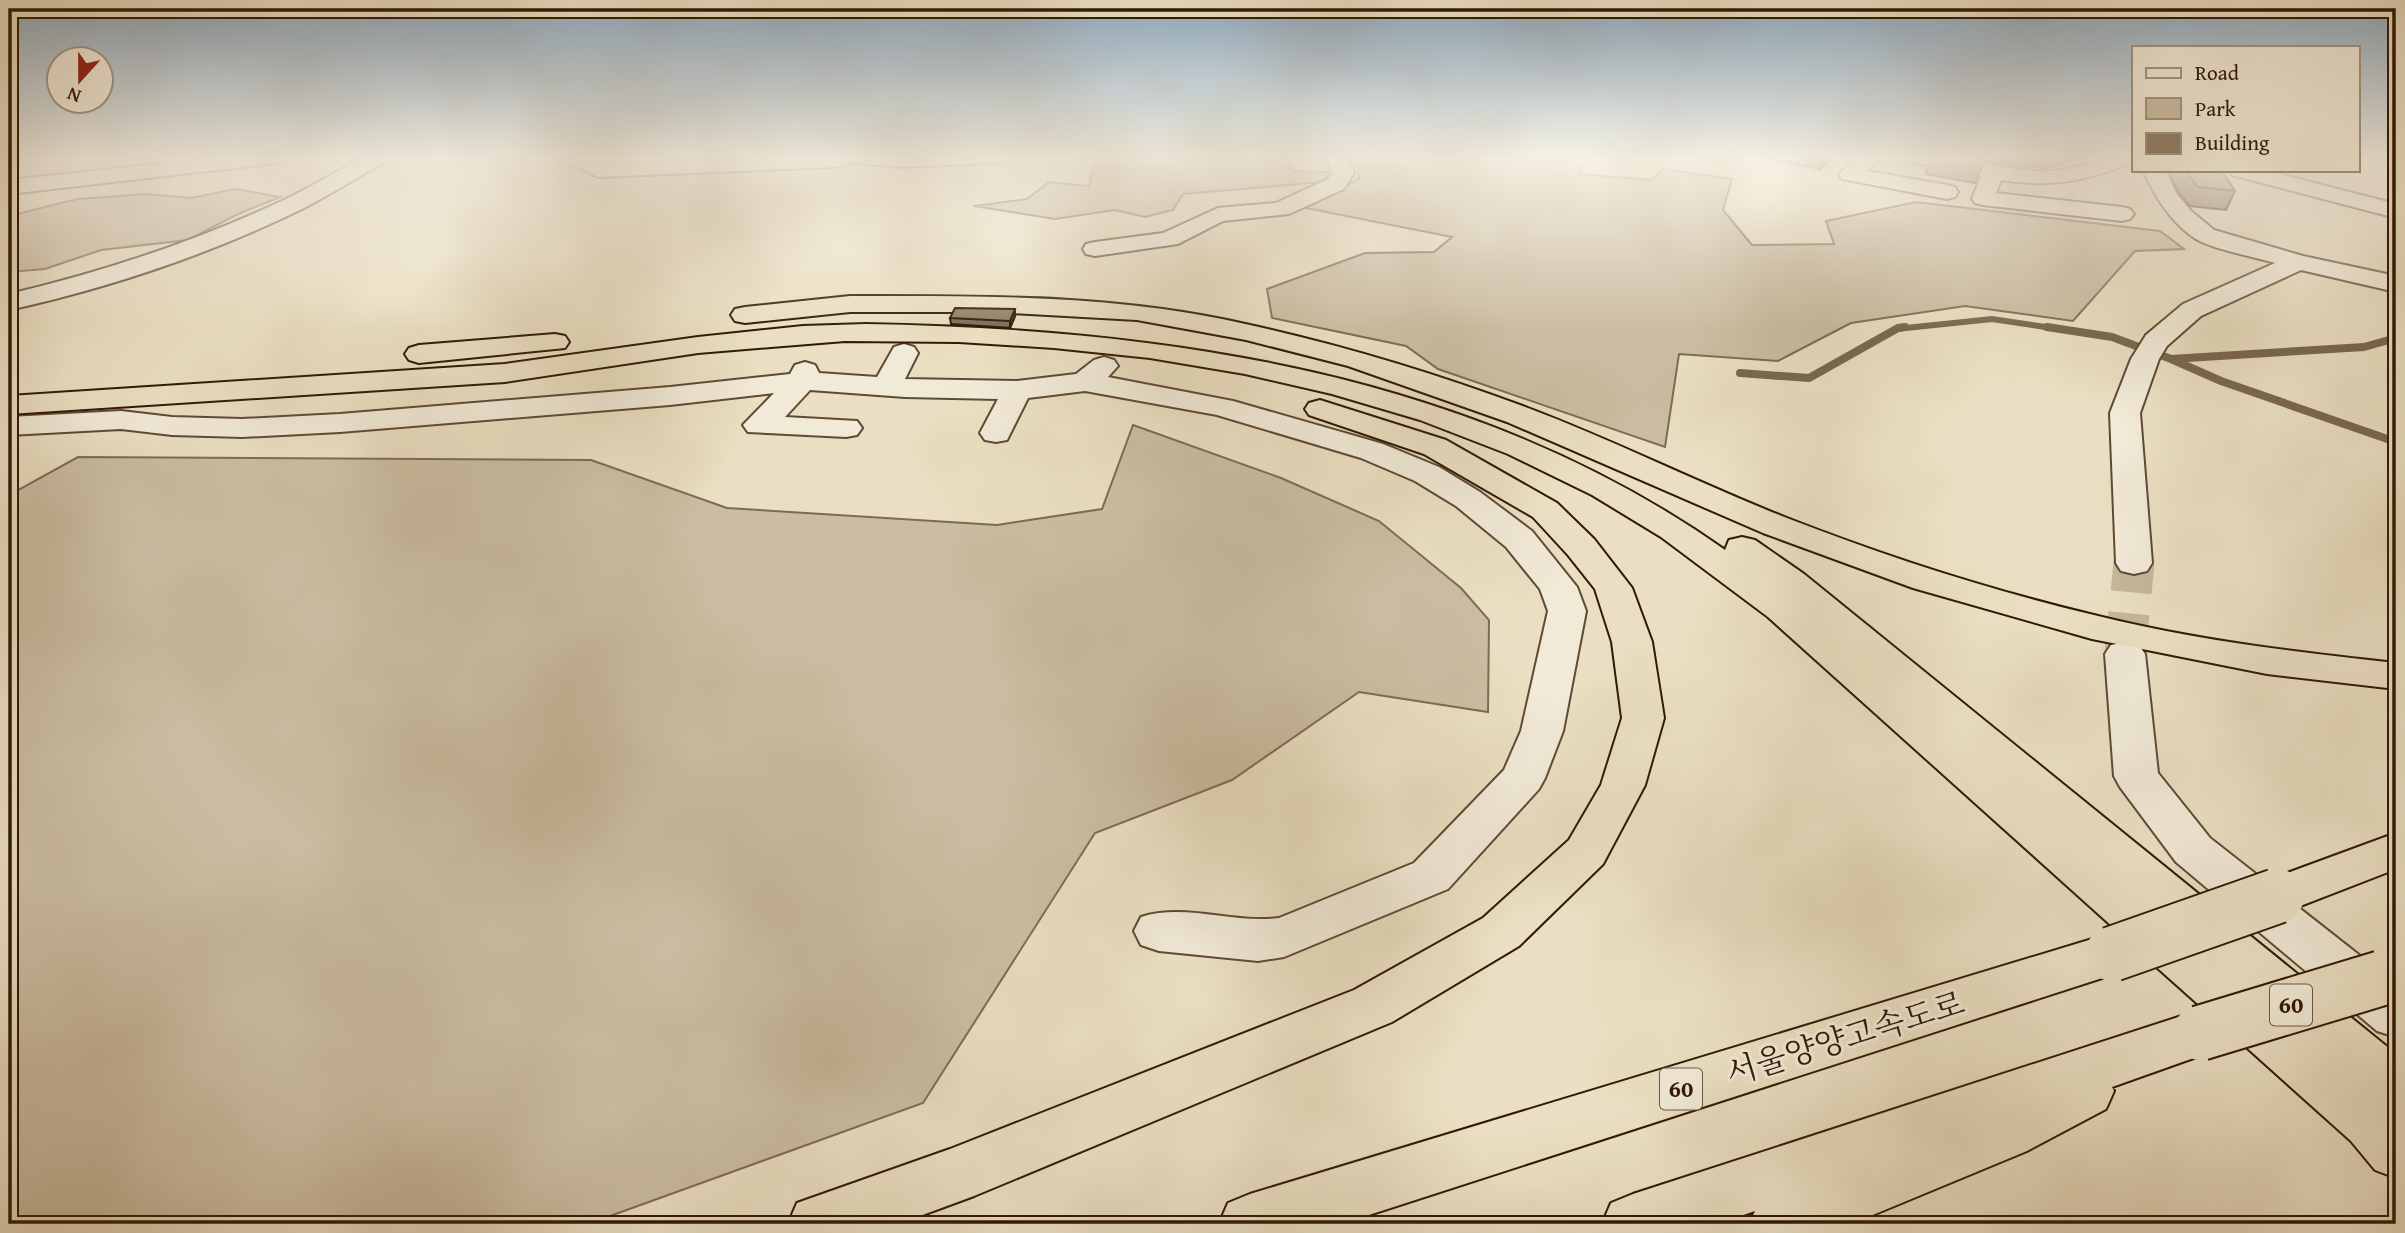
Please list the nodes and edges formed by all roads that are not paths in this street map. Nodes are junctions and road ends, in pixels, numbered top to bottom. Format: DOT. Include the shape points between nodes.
graph roads {
  1 [pos="269,215"];
  2 [pos="1222,215"];
  3 [pos="2182,215"];
  4 [pos="1095,248"];
  5 [pos="2298,262"];
  6 [pos="2396,284"];
  7 [pos="9,302"];
  8 [pos="470,348"];
  9 [pos="806,368"];
  10 [pos="895,370"];
  11 [pos="505,373"];
  12 [pos="1095,373"];
  13 [pos="9,383"];
  14 [pos="1017,390"];
  15 [pos="670,396"];
  16 [pos="9,405"];
  17 [pos="768,416"];
  18 [pos="9,426"];
  19 [pos="846,428"];
  20 [pos="996,433"];
  21 [pos="2134,563"];
  22 [pos="2125,654"];
  23 [pos="2396,676"];
  24 [pos="2396,850"];
  25 [pos="1159,931"];
  26 [pos="2391,988"];
  27 [pos="2200,1033"];
  28 [pos="2396,1088"];
  29 [pos="2396,1151"];
  30 [pos="818,1224"];
  31 [pos="1250,1224"];
  32 [pos="1633,1224"];
  33 [pos="1780,1224"];
  1 -- 7 [label="street" via="181,249"];
  2 -- 4 [label="street" via="1169,239"];
  3 -- 5 [label="street" via="2206,235"];
  5 -- 6 [label="street"];
  5 -- 21 [label="street" via="2192,310 2150,350 2124,412"];
  8 -- 13 [label="highway" via="254,370"];
  8 -- 23 [label="highway" via="850,304 991,304 1137,312 1247,332 1370,364 1518,415 1775,526 1926,580 2105,629 2267,661"];
  8 -- 28 [label="highway" via="837,319 986,317 1182,339 1305,362 1436,398 1527,432 1624,476 1791,582"];
  9 -- 10 [label="highway"];
  9 -- 11 [label="highway" via="542,376"];
  9 -- 15 [label="street"];
  9 -- 17 [label="street"];
  10 -- 12 [label="highway" via="974,354"];
  10 -- 14 [label="street"];
  11 -- 16 [label="highway"];
  11 -- 29 [label="highway" via="568,360 743,340 863,332 969,334 1107,346 1301,377 1406,405 1518,446 1604,488 1683,535 1782,609 2361,1114"];
  12 -- 14 [label="street"];
  12 -- 25 [label="street" via="1360,447 1427,474 1519,539 1558,587 1567,611 1542,731 1523,778 1431,876 1284,937 1258,941"];
  12 -- 30 [label="highway" via="1260,392 1354,418 1435,447 1545,510 1614,588 1632,642 1643,718 1623,785 1586,852 1501,932 1373,1006 953,1176"];
  14 -- 20 [label="street"];
  15 -- 17 [label="street" via="742,405"];
  15 -- 18 [label="street" via="316,425 172,426 121,419"];
  17 -- 19 [label="street" via="759,425"];
  22 -- 26 [label="street" via="2136,776 2193,850"];
  24 -- 31 [label="highway, 서울양양고속도로 / 60, bridge" via="2112,954"];
  26 -- 27 [label="highway, 60, bridge"];
  27 -- 32 [label="highway, 60"];
  27 -- 33 [label="highway" via="2006,1132"];
}
